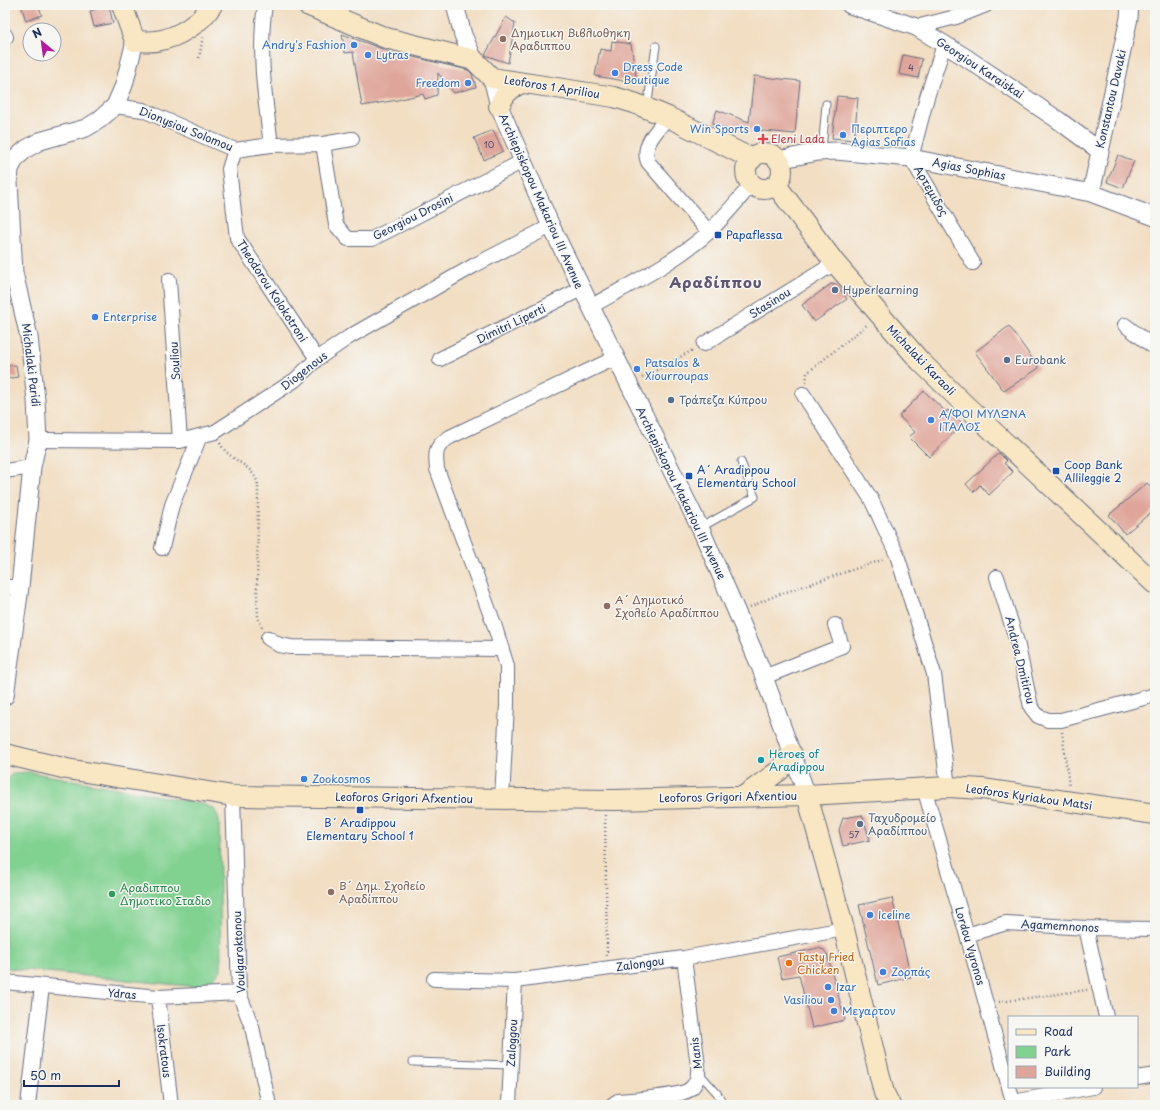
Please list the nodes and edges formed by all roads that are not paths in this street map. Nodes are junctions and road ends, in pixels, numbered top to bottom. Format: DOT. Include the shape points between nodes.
graph roads {
  1 [pos="122,5"];
  2 [pos="212,5"];
  3 [pos="265,5"];
  4 [pos="307,5"];
  5 [pos="456,5"];
  6 [pos="850,5"];
  7 [pos="986,5"];
  8 [pos="1130,5"];
  9 [pos="916,27"];
  10 [pos="135,41"];
  11 [pos="944,45"];
  12 [pos="656,46"];
  13 [pos="474,60"];
  14 [pos="492,78"];
  15 [pos="522,83"];
  16 [pos="826,104"];
  17 [pos="115,106"];
  18 [pos="499,106"];
  19 [pos="647,108"];
  20 [pos="668,118"];
  21 [pos="352,139"];
  22 [pos="323,144"];
  23 [pos="271,145"];
  24 [pos="235,150"];
  25 [pos="822,151"];
  26 [pos="1100,151"];
  27 [pos="911,158"];
  28 [pos="752,159"];
  29 [pos="778,160"];
  30 [pos="523,161"];
  31 [pos="752,184"];
  32 [pos="776,185"];
  33 [pos="1091,193"];
  34 [pos="8,203"];
  35 [pos="1155,217"];
  36 [pos="551,226"];
  37 [pos="709,232"];
  38 [pos="835,263"];
  39 [pos="973,263"];
  40 [pos="169,280"];
  41 [pos="581,289"];
  42 [pos="590,307"];
  43 [pos="1125,325"];
  44 [pos="704,344"];
  45 [pos="1155,348"];
  46 [pos="615,358"];
  47 [pos="440,359"];
  48 [pos="317,360"];
  49 [pos="804,394"];
  50 [pos="200,436"];
  51 [pos="38,440"];
  52 [pos="180,441"];
  53 [pos="741,462"];
  54 [pos="32,467"];
  55 [pos="5,471"];
  56 [pos="700,528"];
  57 [pos="162,548"];
  58 [pos="997,577"];
  59 [pos="1155,584"];
  60 [pos="12,587"];
  61 [pos="835,625"];
  62 [pos="268,638"];
  63 [pos="502,649"];
  64 [pos="764,677"];
  65 [pos="1155,695"];
  66 [pos="5,696"];
  67 [pos="5,754"];
  68 [pos="792,754"];
  69 [pos="948,787"];
  70 [pos="924,788"];
  71 [pos="807,795"];
  72 [pos="233,796"];
  73 [pos="744,796"];
  74 [pos="502,799"];
  75 [pos="1155,814"];
  76 [pos="1086,928"];
  77 [pos="844,929"];
  78 [pos="1155,929"];
  79 [pos="967,936"];
  80 [pos="684,958"];
  81 [pos="434,979"];
  82 [pos="515,981"];
  83 [pos="5,982"];
  84 [pos="42,986"];
  85 [pos="239,993"];
  86 [pos="158,997"];
  87 [pos="1106,1016"];
  88 [pos="413,1062"];
  89 [pos="511,1065"];
  90 [pos="699,1073"];
  91 [pos="1155,1075"];
  92 [pos="1138,1078"];
  93 [pos="1008,1085"];
  94 [pos="1009,1088"];
  95 [pos="1087,1088"];
  96 [pos="1013,1104"];
  97 [pos="28,1105"];
  98 [pos="171,1105"];
  99 [pos="269,1105"];
  100 [pos="508,1105"];
  101 [pos="612,1105"];
  102 [pos="724,1105"];
  103 [pos="890,1105"];
  1 -- 10 [label="main road"];
  2 -- 10 [label="main road" via="190,28 174,36 157,41"];
  3 -- 23 [label="street" via="262,26 263,75"];
  4 -- 13 [label="main road" via="386,38"];
  5 -- 13 [label="street" via="463,35"];
  6 -- 9 [label="street, Georgiou Karaiskai"];
  7 -- 9 [label="street" via="956,17"];
  8 -- 26 [label="street, Konstantou Davaki"];
  9 -- 11 [label="street, Georgiou Karaiskai"];
  10 -- 17 [label="street, Michalaki Paridi" via="124,85"];
  11 -- 26 [label="street, Georgiou Karaiskai" via="1058,120"];
  11 -- 27 [label="street, Αρτεμιδος"];
  12 -- 19 [label="lane"];
  13 -- 14 [label="main road, Leoforos 1 Apriliou"];
  14 -- 15 [label="main road, Leoforos 1 Apriliou"];
  14 -- 18 [label="street, Archiepiskopou Makariou III Avenue"];
  15 -- 18 [label="main road" via="510,89"];
  15 -- 19 [label="main road, Leoforos 1 Apriliou" via="614,97"];
  16 -- 25 [label="lane"];
  17 -- 24 [label="street, Dionysiou Solomou" via="143,110"];
  17 -- 34 [label="street, Michalaki Paridi" via="86,128 40,141 16,158 10,169"];
  18 -- 30 [label="street, Archiepiskopou Makariou III Avenue"];
  19 -- 20 [label="main road, Leoforos 1 Apriliou"];
  20 -- 28 [label="main road, Leoforos 1 Apriliou"];
  20 -- 37 [label="street" via="648,142 648,162"];
  21 -- 22 [label="street, Dionysiou Solomou"];
  22 -- 23 [label="street, Dionysiou Solomou"];
  22 -- 30 [label="street, Georgiou Drosini" via="336,225 348,239 372,239"];
  23 -- 24 [label="street, Dionysiou Solomou"];
  24 -- 48 [label="street, Theodorou Kolokotroni" via="229,170 236,238"];
  25 -- 27 [label="street, Agias Sophias"];
  25 -- 29 [label="street, Agias Sophias"];
  26 -- 33 [label="street, Konstantou Davaki"];
  27 -- 33 [label="street, Agias Sophias"];
  27 -- 39 [label="street, Αρτεμιδος"];
  28 -- 29 [label="main road" via="756,155 768,154"];
  28 -- 31 [label="main road" via="746,169 748,180"];
  29 -- 32 [label="main road" via="782,170"];
  30 -- 36 [label="street, Archiepiskopou Makariou III Avenue"];
  31 -- 32 [label="main road" via="761,189"];
  31 -- 37 [label="street"];
  32 -- 38 [label="main road, Michalaki Karaoli"];
  33 -- 35 [label="street, Agias Sophias"];
  34 -- 51 [label="street, Michalaki Paridi" via="14,273 30,338"];
  36 -- 41 [label="street, Archiepiskopou Makariou III Avenue"];
  36 -- 48 [label="street, Diogenous" via="468,268 349,337"];
  37 -- 42 [label="street" via="666,264"];
  38 -- 44 [label="street, Stasinou"];
  38 -- 59 [label="main road, Michalaki Karaoli" via="920,361"];
  40 -- 52 [label="street, Souliou"];
  41 -- 42 [label="street, Archiepiskopou Makariou III Avenue"];
  41 -- 47 [label="street, Dimitri Liperti"];
  42 -- 46 [label="street, Archiepiskopou Makariou III Avenue"];
  43 -- 45 [label="street"];
  46 -- 56 [label="street, Archiepiskopou Makariou III Avenue"];
  46 -- 63 [label="street" via="450,436 441,442 437,450 437,469"];
  48 -- 50 [label="street, Diogenous" via="295,380 215,432"];
  49 -- 69 [label="street" via="871,500 897,555 934,674"];
  50 -- 52 [label="street, Diogenous"];
  50 -- 57 [label="street" via="172,505"];
  51 -- 52 [label="street, Diogenous"];
  51 -- 54 [label="street, Michalaki Paridi"];
  53 -- 56 [label="lane" via="755,497"];
  54 -- 55 [label="street"];
  54 -- 60 [label="street, Michalaki Paridi"];
  56 -- 64 [label="street, Archiepiskopou Makariou III Avenue"];
  58 -- 65 [label="street, Andrea Dmitirou" via="1017,642 1031,706 1038,716 1048,720 1060,720"];
  60 -- 66 [label="street, Michalaki Paridi"];
  61 -- 64 [label="street" via="842,646"];
  62 -- 63 [label="street" via="279,645 291,647"];
  63 -- 74 [label="street" via="507,666 507,697"];
  64 -- 68 [label="street, Archiepiskopou Makariou III Avenue"];
  67 -- 72 [label="main road, Leoforos Grigori Afxentiou" via="67,769"];
  68 -- 71 [label="street, Archiepiskopou Makariou III Avenue"];
  68 -- 73 [label="main road" via="780,770"];
  69 -- 70 [label="main road, Leoforos Kyriakou Matsi"];
  69 -- 75 [label="main road, Leoforos Kyriakou Matsi" via="983,789"];
  70 -- 71 [label="main road, Leoforos Kyriakou Matsi"];
  70 -- 79 [label="street, Lordou Vyronos"];
  71 -- 73 [label="main road, Leoforos Grigori Afxentiou"];
  71 -- 77 [label="main road, Archiepiskopou Makariou III Avenue"];
  72 -- 74 [label="main road, Leoforos Grigori Afxentiou"];
  72 -- 85 [label="street, Voulgaroktonou"];
  73 -- 74 [label="main road, Leoforos Grigori Afxentiou" via="604,800"];
  76 -- 78 [label="street, Agamemnonos"];
  76 -- 79 [label="street, Agamemnonos" via="1006,923"];
  76 -- 87 [label="street"];
  77 -- 80 [label="street, Zalongou"];
  77 -- 103 [label="main road, Archiepiskopou Makariou III Avenue" via="884,1093"];
  79 -- 93 [label="street, Lordou Vyronos"];
  80 -- 82 [label="street, Zalongou"];
  80 -- 90 [label="street, Manis"];
  81 -- 82 [label="street, Zalongou"];
  82 -- 89 [label="street, Zaloggou"];
  83 -- 84 [label="street, Ydras"];
  84 -- 86 [label="street, Ydras"];
  84 -- 97 [label="street"];
  85 -- 86 [label="street, Ydras"];
  85 -- 99 [label="street, Voulgaroktonou" via="252,1027"];
  86 -- 98 [label="street, Isokratous"];
  88 -- 89 [label="lane"];
  89 -- 100 [label="street, Zaloggou"];
  90 -- 101 [label="street, Manis" via="693,1087 684,1093 618,1101"];
  90 -- 102 [label="lane"];
  91 -- 92 [label="street"];
  94 -- 96 [label="street, Lordou Vyronos"];
  95 -- 96 [label="street"];
}
